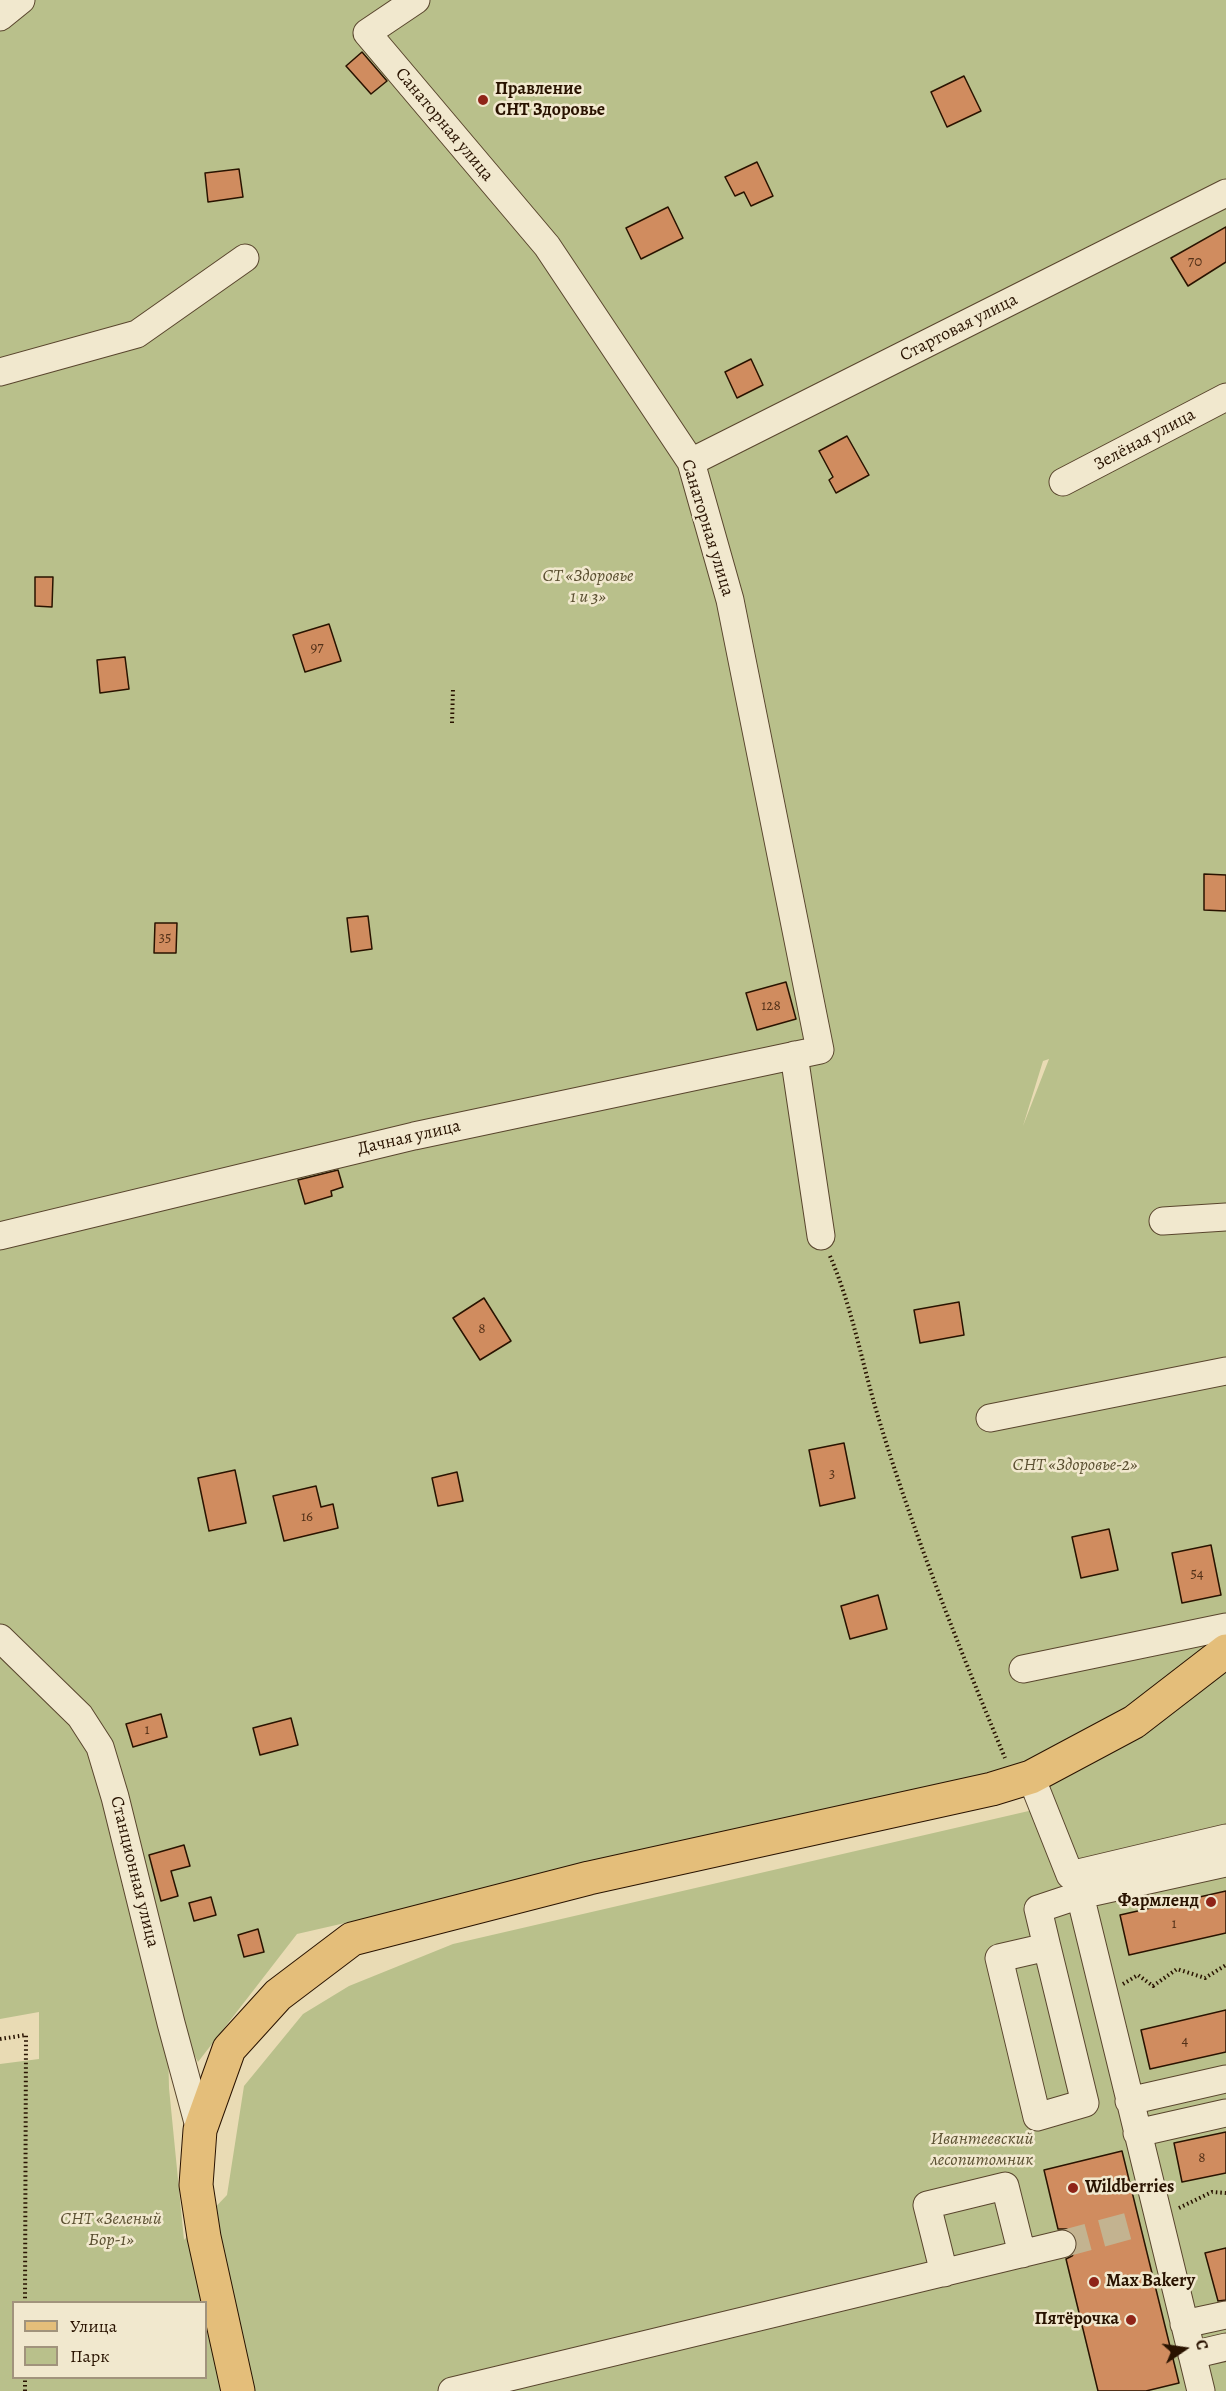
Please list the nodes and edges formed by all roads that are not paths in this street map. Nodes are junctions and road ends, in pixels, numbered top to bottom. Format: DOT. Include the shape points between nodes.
graph roads {
  1 [pos="21,0"];
  2 [pos="416,0"];
  3 [pos="0,17"];
  4 [pos="1226,193"];
  5 [pos="245,258"];
  6 [pos="0,372"];
  7 [pos="1226,397"];
  8 [pos="691,462"];
  9 [pos="1063,482"];
  10 [pos="807,1053"];
  11 [pos="1226,1217"];
  12 [pos="1163,1221"];
  13 [pos="0,1236"];
  14 [pos="821,1236"];
  15 [pos="1226,1371"];
  16 [pos="990,1418"];
  17 [pos="1226,1627"];
  18 [pos="5,1642"];
  19 [pos="1226,1651"];
  20 [pos="1023,1669"];
  21 [pos="1030,1777"];
  22 [pos="1226,1838"];
  23 [pos="1226,1863"];
  24 [pos="1080,1895"];
  25 [pos="1047,1947"];
  26 [pos="1226,2079"];
  27 [pos="1129,2101"];
  28 [pos="1226,2113"];
  29 [pos="200,2130"];
  30 [pos="1137,2133"];
  31 [pos="1062,2244"];
  32 [pos="1022,2254"];
  33 [pos="944,2273"];
  34 [pos="1226,2314"];
  35 [pos="1184,2324"];
  36 [pos="1226,2347"];
  37 [pos="1192,2355"];
  38 [pos="238,2391"];
  39 [pos="452,2391"];
  40 [pos="1201,2391"];
  1 -- 3 [label="street"];
  2 -- 8 [label="street, Санаторная улица" via="367,33 547,246"];
  4 -- 8 [label="street, Стартовая улица"];
  5 -- 6 [label="street" via="137,334"];
  7 -- 9 [label="street, Зелёная улица"];
  8 -- 10 [label="street, Санаторная улица" via="730,600"];
  10 -- 13 [label="street, Дачная улица" via="414,1136"];
  10 -- 14 [label="street, Санаторная улица"];
  11 -- 12 [label="street"];
  15 -- 16 [label="street"];
  17 -- 20 [label="street"];
  18 -- 29 [label="street, Станционная улица" via="80,1716 100,1747"];
  19 -- 21 [label="main road" via="1134,1722"];
  21 -- 22 [label="street" via="1070,1875"];
  21 -- 29 [label="main road" via="992,1789 589,1878 352,1939 278,1995 228,2049"];
  23 -- 24 [label="street"];
  24 -- 25 [label="street" via="1038,1909"];
  24 -- 27 [label="street"];
  25 -- 25 [label="street" via="999,1958 1036,2117 1085,2103"];
  26 -- 27 [label="street"];
  27 -- 30 [label="street"];
  28 -- 30 [label="street"];
  29 -- 38 [label="main road" via="196,2185"];
  30 -- 35 [label="street" via="1149,2221"];
  31 -- 32 [label="street"];
  32 -- 33 [label="street"];
  32 -- 33 [label="street" via="1005,2186 950,2199 927,2205"];
  33 -- 39 [label="street"];
  34 -- 35 [label="street"];
  35 -- 37 [label="street"];
  36 -- 37 [label="street"];
  37 -- 40 [label="street"];
}
